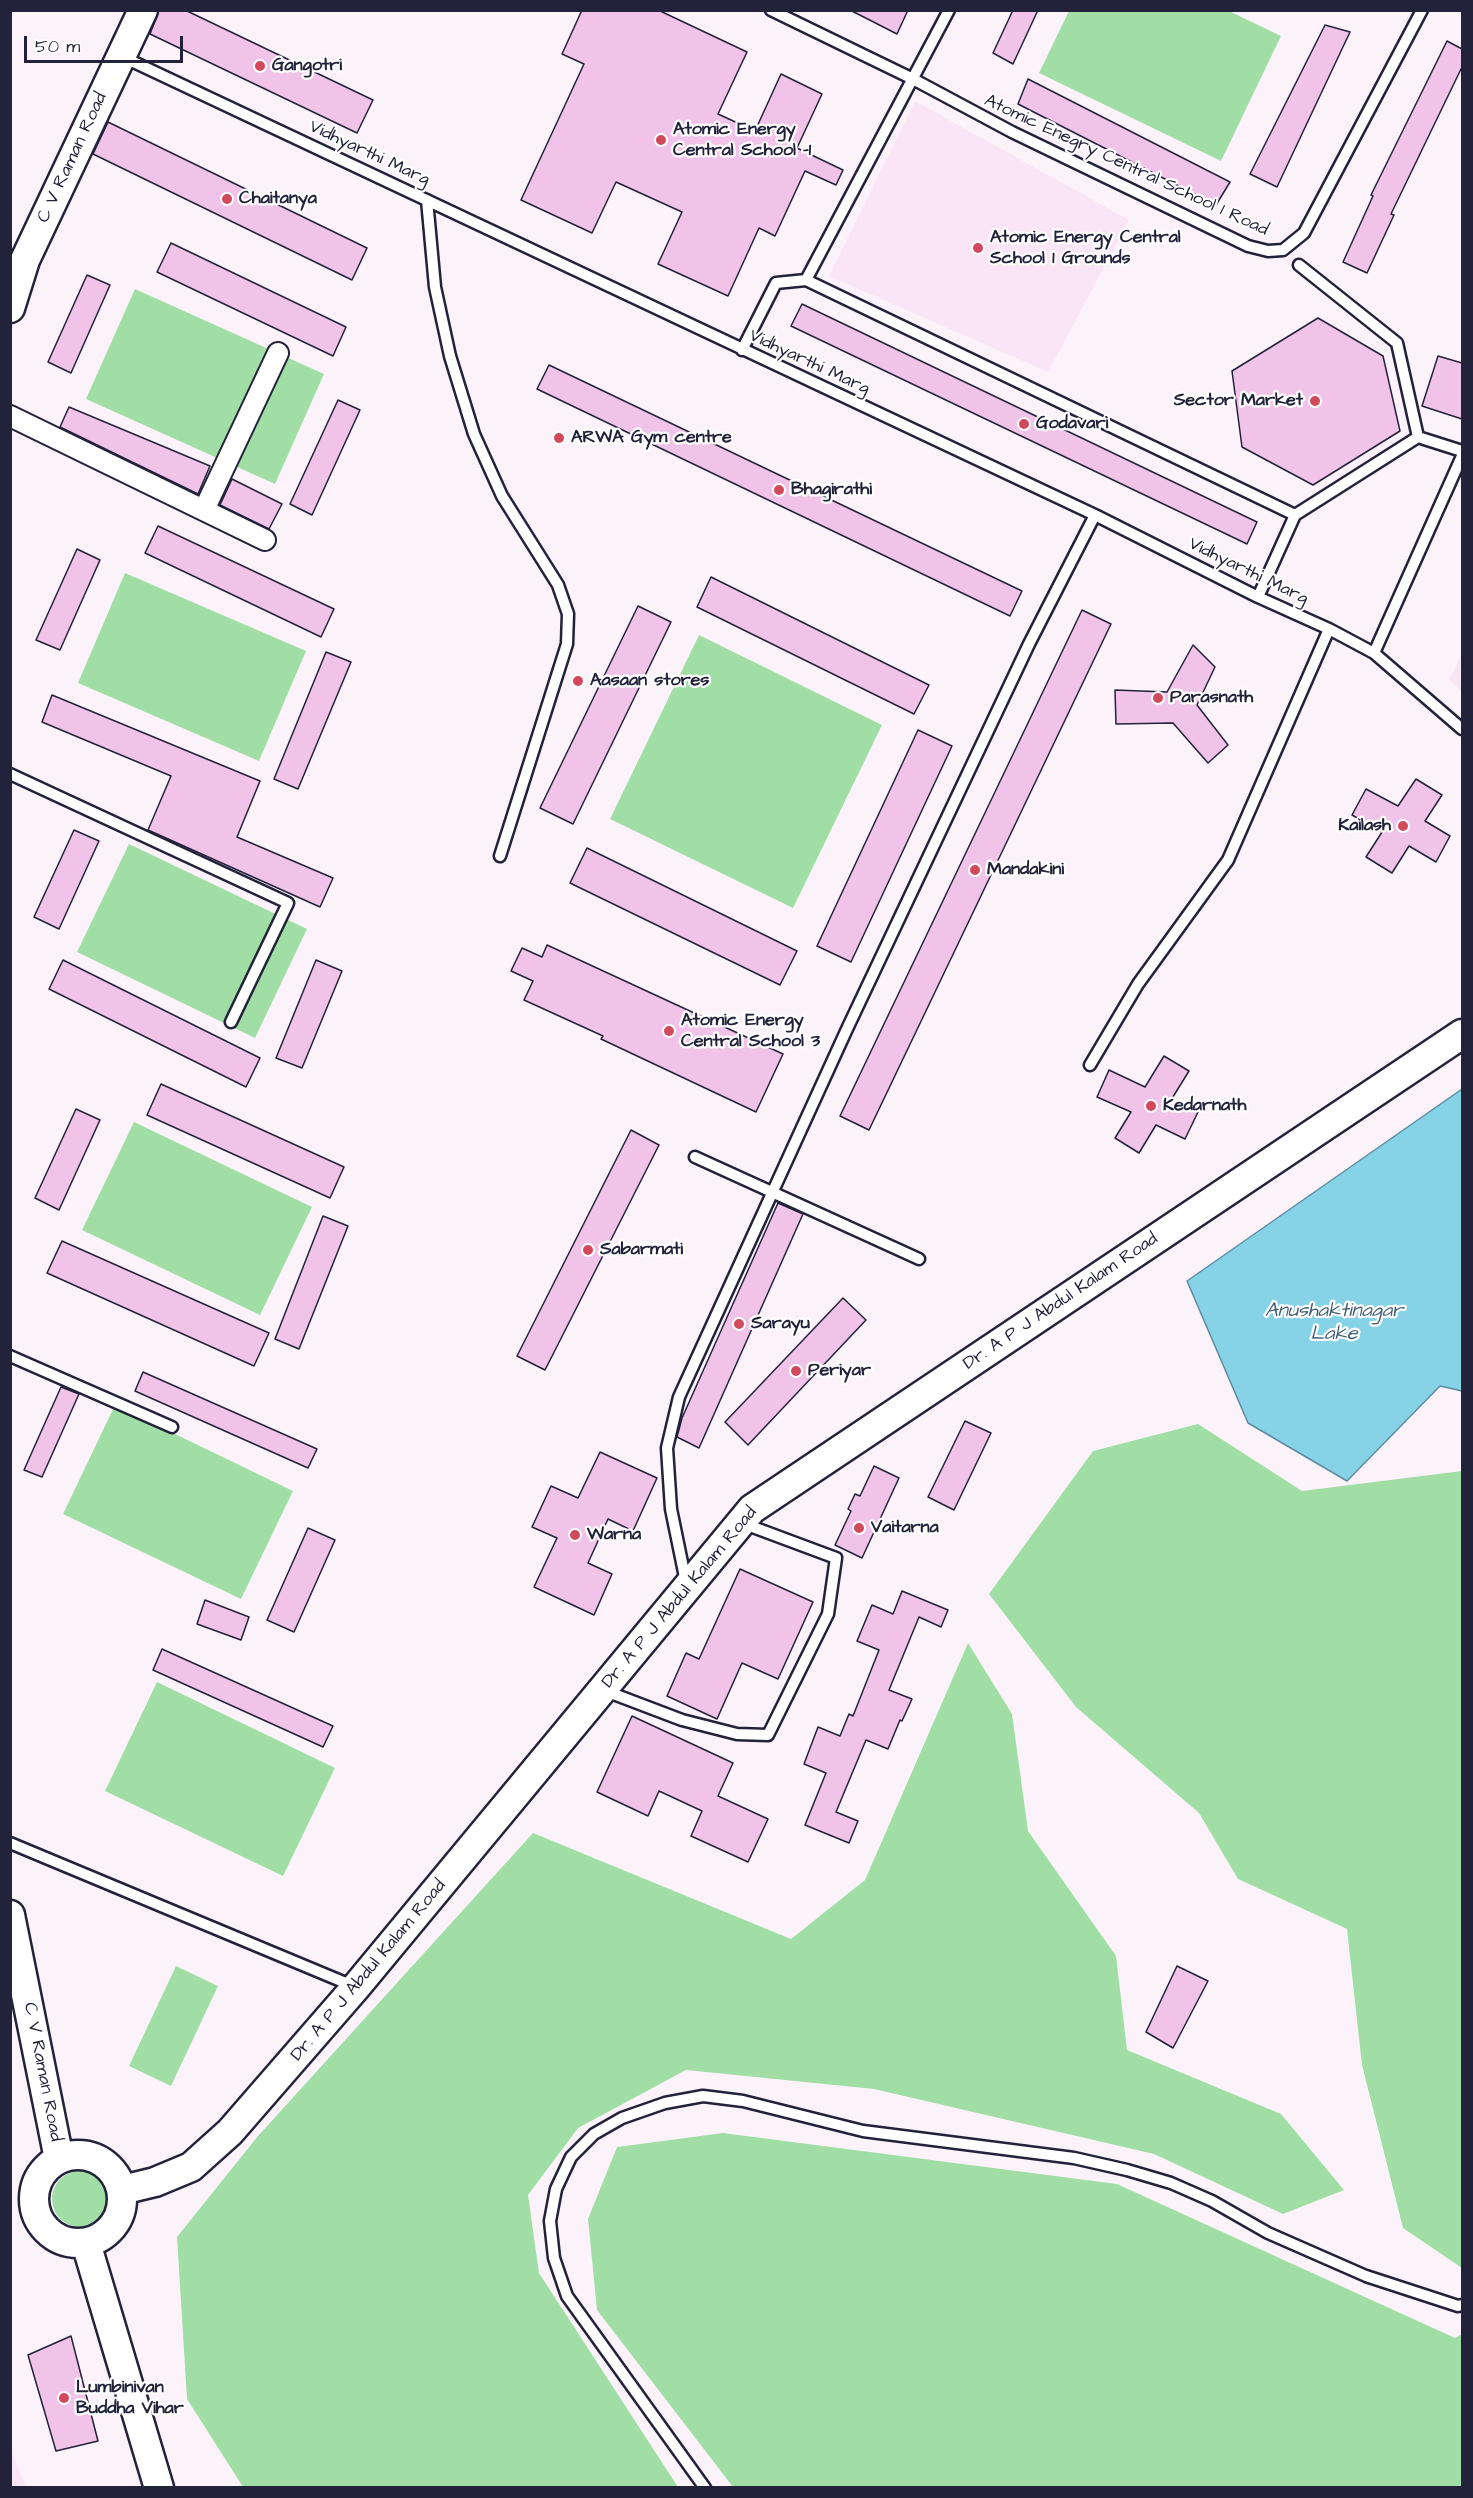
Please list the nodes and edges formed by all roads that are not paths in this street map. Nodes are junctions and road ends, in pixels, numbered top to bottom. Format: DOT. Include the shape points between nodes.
graph roads {
  1 [pos="143,10"];
  2 [pos="771,10"];
  3 [pos="949,10"];
  4 [pos="1422,10"];
  5 [pos="122,56"];
  6 [pos="913,79"];
  7 [pos="428,200"];
  8 [pos="1299,265"];
  9 [pos="806,280"];
  10 [pos="10,308"];
  11 [pos="742,350"];
  12 [pos="278,353"];
  13 [pos="10,416"];
  14 [pos="1418,437"];
  15 [pos="1462,451"];
  16 [pos="1462,456"];
  17 [pos="204,510"];
  18 [pos="1095,515"];
  19 [pos="1295,515"];
  20 [pos="265,540"];
  21 [pos="1258,597"];
  22 [pos="1329,629"];
  23 [pos="1374,653"];
  24 [pos="1462,729"];
  25 [pos="10,774"];
  26 [pos="500,856"];
  27 [pos="231,1022"];
  28 [pos="1462,1034"];
  29 [pos="1090,1065"];
  30 [pos="695,1157"];
  31 [pos="772,1193"];
  32 [pos="919,1259"];
  33 [pos="10,1356"];
  34 [pos="172,1427"];
  35 [pos="741,1522"];
  36 [pos="687,1589"];
  37 [pos="603,1690"];
  38 [pos="10,1843"];
  39 [pos="10,1915"];
  40 [pos="356,1987"];
  41 [pos="59,2159"];
  42 [pos="122,2190"];
  43 [pos="86,2242"];
  44 [pos="1462,2305"];
  45 [pos="159,2487"];
  46 [pos="705,2487"];
  1 -- 5 [label="street, C V Raman Road"];
  2 -- 6 [label="lane, Atomic Enegry Central School 1 Road"];
  3 -- 6 [label="lane"];
  4 -- 6 [label="lane, Atomic Enegry Central School 1 Road" via="1304,233 1283,250 1248,246 1012,132"];
  5 -- 7 [label="lane, Vidhyarthi Marg"];
  5 -- 10 [label="street, C V Raman Road" via="25,260"];
  6 -- 9 [label="lane"];
  7 -- 11 [label="lane, Vidhyarthi Marg"];
  7 -- 26 [label="lane" via="435,287 450,356 474,434 502,496 558,585 568,614 567,644"];
  8 -- 14 [label="lane" via="1397,343"];
  9 -- 11 [label="lane" via="776,283"];
  9 -- 19 [label="lane"];
  11 -- 18 [label="lane, Vidhyarthi Marg"];
  12 -- 17 [label="street"];
  13 -- 17 [label="street"];
  14 -- 15 [label="lane"];
  14 -- 19 [label="lane"];
  16 -- 23 [label="lane"];
  17 -- 20 [label="street"];
  18 -- 21 [label="lane, Vidhyarthi Marg"];
  18 -- 31 [label="lane" via="1029,644"];
  19 -- 21 [label="lane"];
  21 -- 22 [label="lane, Vidhyarthi Marg"];
  22 -- 23 [label="lane, Vidhyarthi Marg"];
  22 -- 29 [label="lane" via="1228,860 1138,984"];
  23 -- 24 [label="lane, Vidhyarthi Marg"];
  25 -- 27 [label="lane" via="288,903"];
  28 -- 35 [label="street, Dr. A P J Abdul Kalam Road" via="762,1502"];
  30 -- 31 [label="lane"];
  31 -- 32 [label="lane"];
  31 -- 36 [label="lane" via="679,1396 667,1448 670,1509"];
  33 -- 34 [label="lane"];
  35 -- 36 [label="street, Dr. A P J Abdul Kalam Road"];
  35 -- 37 [label="lane" via="836,1558 828,1614 768,1735 737,1734 682,1720"];
  36 -- 37 [label="street, Dr. A P J Abdul Kalam Road"];
  37 -- 40 [label="street, Dr. A P J Abdul Kalam Road"];
  38 -- 40 [label="lane"];
  39 -- 41 [label="street, C V Raman Road"];
  40 -- 42 [label="street, Dr. A P J Abdul Kalam Road" via="230,2132 191,2167"];
  41 -- 42 [label="street" via="69,2155 92,2157 112,2169"];
  41 -- 43 [label="street" via="41,2174 34,2208 53,2236"];
  42 -- 43 [label="street" via="115,2224"];
  43 -- 45 [label="street"];
  44 -- 46 [label="lane" via="1366,2276 1268,2233 1212,2201 1127,2170 1074,2158 863,2131 743,2101 703,2096 665,2103 622,2118 594,2134 571,2157 556,2189 550,2221 554,2258 567,2296"];
}
